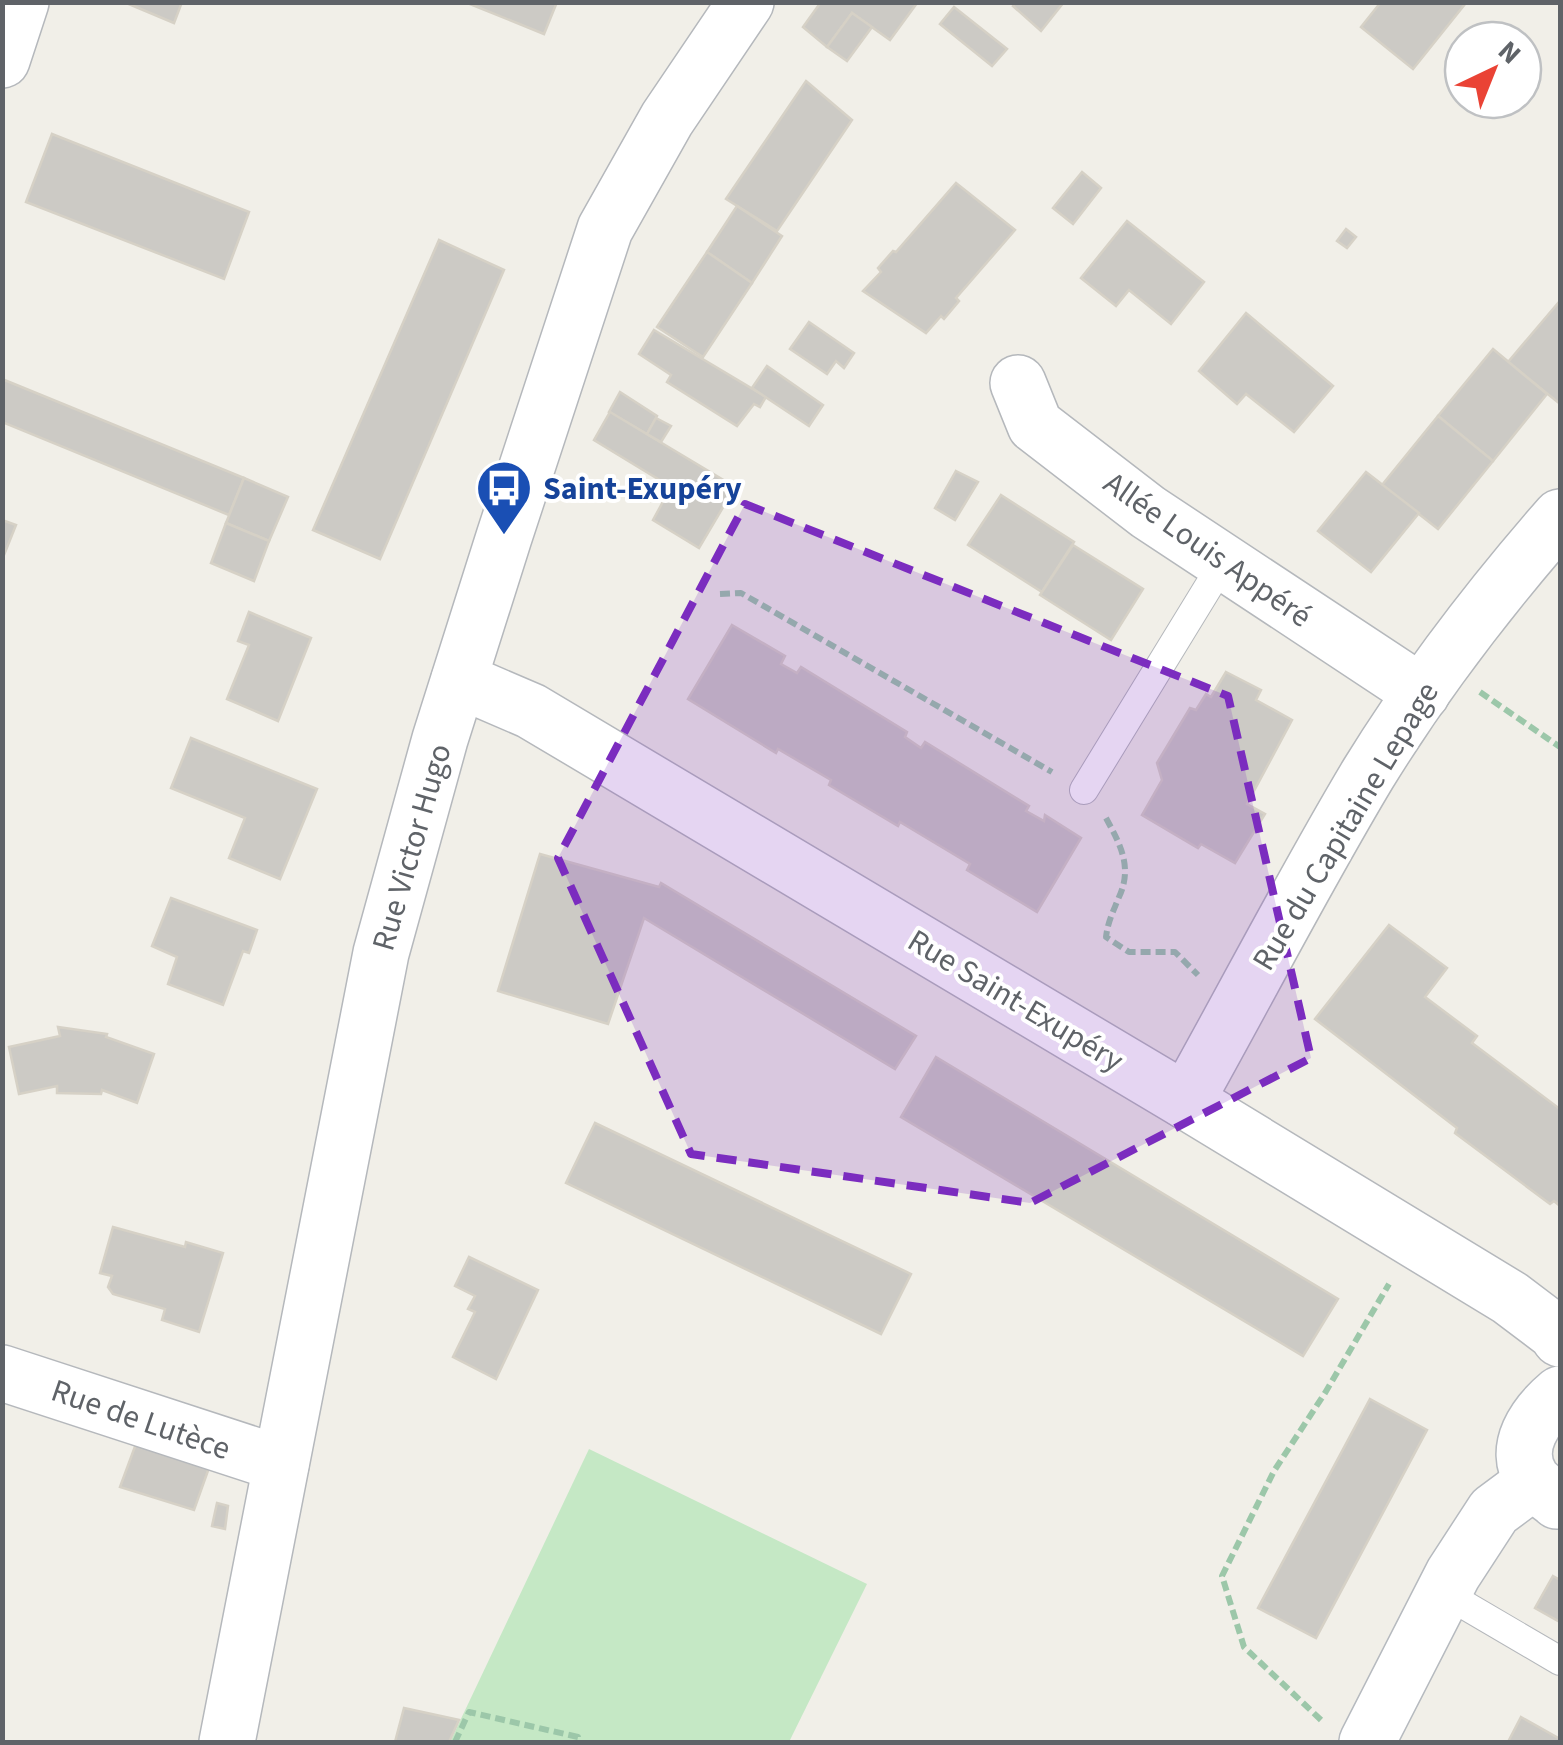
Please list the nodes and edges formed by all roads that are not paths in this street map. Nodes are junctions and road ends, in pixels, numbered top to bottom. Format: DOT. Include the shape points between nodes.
graph roads {
  1 [pos="21,2"];
  2 [pos="746,2"];
  3 [pos="2,60"];
  4 [pos="1018,383"];
  5 [pos="1560,517"];
  6 [pos="1223,562"];
  7 [pos="1432,679"];
  8 [pos="458,680"];
  9 [pos="1084,790"];
  10 [pos="1186,1102"];
  11 [pos="1560,1339"];
  12 [pos="2,1372"];
  13 [pos="1560,1394"];
  14 [pos="280,1464"];
  15 [pos="1547,1491"];
  16 [pos="1444,1593"];
  17 [pos="1560,1661"];
  18 [pos="1368,1740"];
  19 [pos="227,1742"];
  1 -- 3 [label="street"];
  2 -- 8 [label="street, Rue Victor Hugo" via="666,119 605,229"];
  4 -- 6 [label="street, Allée Louis Appéré" via="1035,425"];
  5 -- 7 [label="street, Rue du Capitaine Lepage"];
  6 -- 7 [label="street, Allée Louis Appéré"];
  6 -- 9 [label="lane"];
  7 -- 10 [label="street, Rue du Capitaine Lepage" via="1350,804"];
  8 -- 10 [label="street, Rue Saint-Exupéry" via="532,710"];
  8 -- 14 [label="street, Rue Victor Hugo" via="380,953"];
  10 -- 11 [label="street, Rue Saint-Exupéry" via="1510,1298"];
  12 -- 14 [label="street, Rue de Lutèce"];
  13 -- 15 [label="street" via="1529,1430 1523,1459"];
  14 -- 19 [label="street, Rue Victor Hugo"];
  15 -- 16 [label="street" via="1494,1511"];
  16 -- 17 [label="lane"];
  16 -- 18 [label="street"];
}
